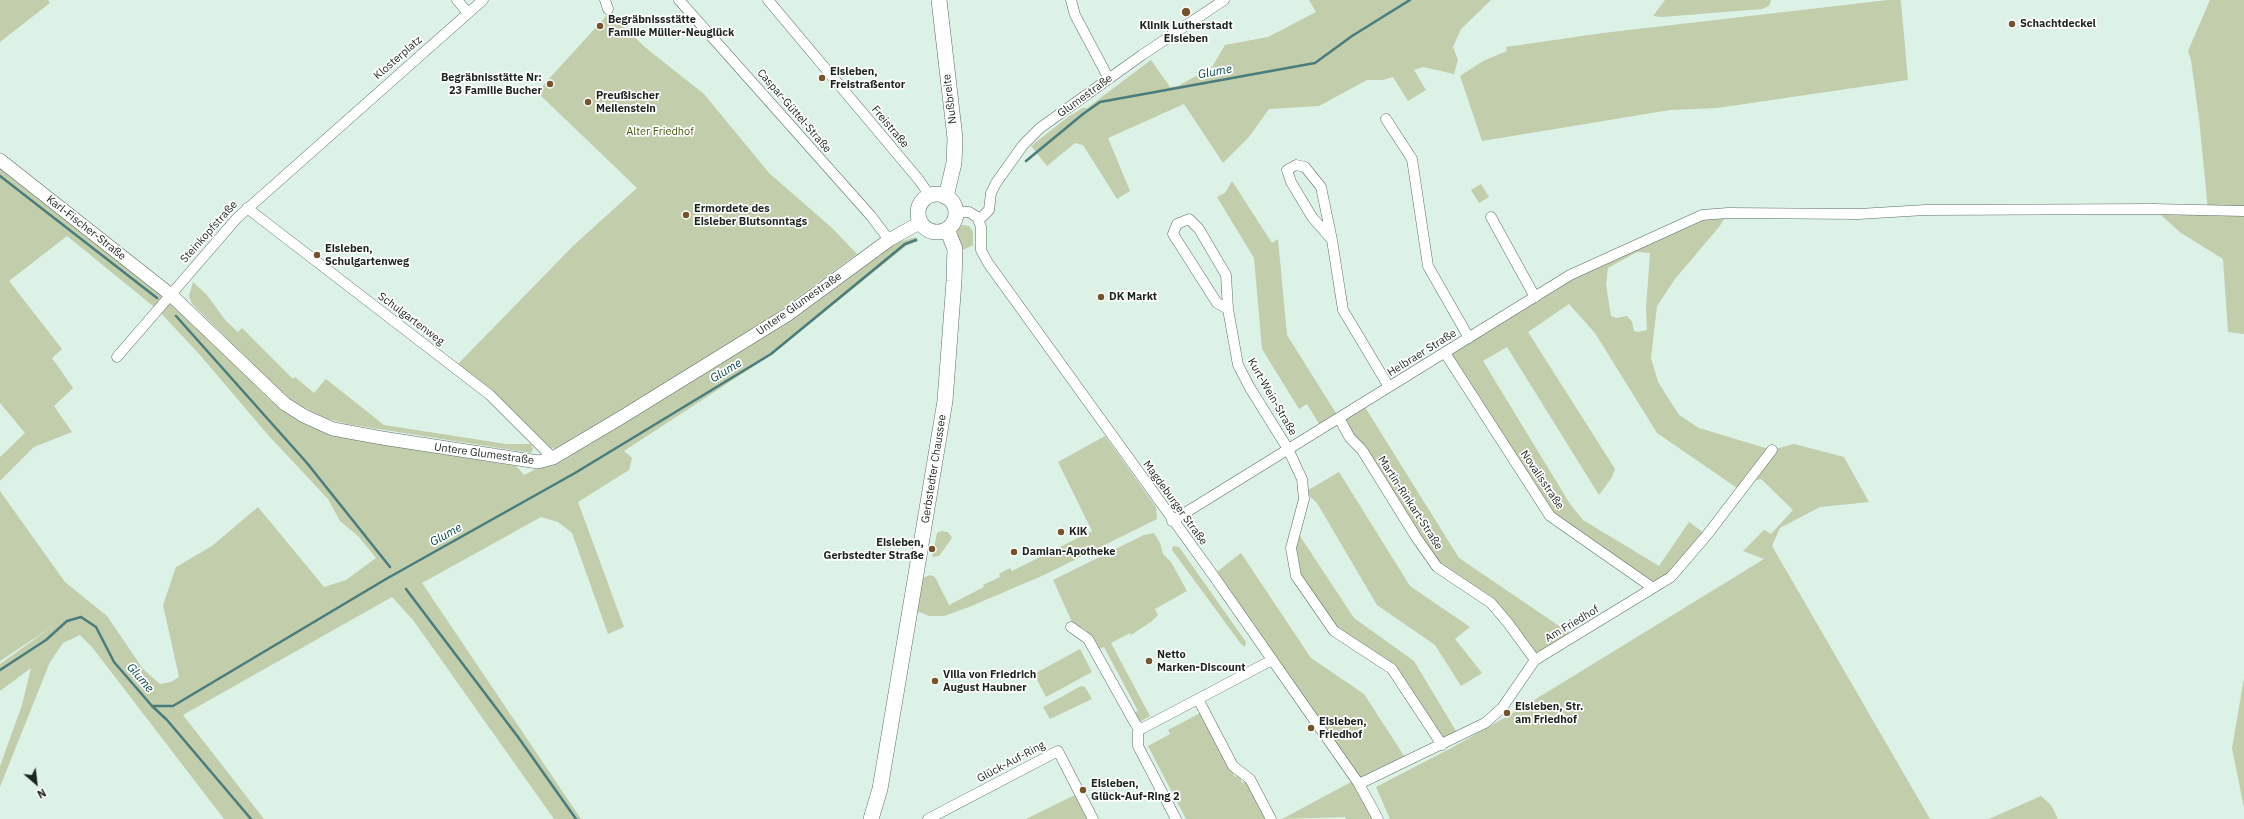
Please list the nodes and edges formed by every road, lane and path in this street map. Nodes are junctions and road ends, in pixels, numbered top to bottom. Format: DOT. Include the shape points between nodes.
graph roads {
  1 [pos="457,0"];
  2 [pos="483,0"];
  3 [pos="679,0"];
  4 [pos="768,0"];
  5 [pos="939,0"];
  6 [pos="1071,0"];
  7 [pos="1224,0"];
  8 [pos="468,13"];
  9 [pos="1109,79"];
  10 [pos="1386,119"];
  11 [pos="330,134"];
  12 [pos="0,160"];
  13 [pos="930,196"];
  14 [pos="946,197"];
  15 [pos="247,208"];
  16 [pos="2244,211"];
  17 [pos="956,212"];
  18 [pos="1491,217"];
  19 [pos="979,220"];
  20 [pos="921,222"];
  21 [pos="947,229"];
  22 [pos="889,240"];
  23 [pos="1332,240"];
  24 [pos="169,297"];
  25 [pos="1535,297"];
  26 [pos="1228,309"];
  27 [pos="1469,338"];
  28 [pos="1445,353"];
  29 [pos="117,357"];
  30 [pos="1389,387"];
  31 [pos="1339,418"];
  32 [pos="1288,449"];
  33 [pos="1772,450"];
  34 [pos="553,458"];
  35 [pos="1172,521"];
  36 [pos="1653,588"];
  37 [pos="1072,627"];
  38 [pos="1272,660"];
  39 [pos="1535,660"];
  40 [pos="1198,699"];
  41 [pos="1139,731"];
  42 [pos="1442,745"];
  43 [pos="1359,784"];
  44 [pos="871,819"];
  45 [pos="928,819"];
  46 [pos="1093,819"];
  47 [pos="1176,819"];
  48 [pos="1271,819"];
  49 [pos="1378,819"];
  1 -- 8 [label="street"];
  2 -- 8 [label="street, Klosterplatz"];
  3 -- 22 [label="street, Caspar-Güttel-Straße" via="871,216"];
  4 -- 13 [label="street, Freistraße"];
  5 -- 14 [label="main road, Nußbreite" via="955,138 954,163"];
  6 -- 9 [label="street" via="1075,14"];
  7 -- 9 [label="street, Glumestraße"];
  8 -- 11 [label="street, Klosterplatz"];
  9 -- 19 [label="street, Glumestraße" via="1040,128 1023,145 996,183 991,193 989,210"];
  10 -- 27 [label="street" via="1412,159 1428,266"];
  11 -- 15 [label="street, Steinkopfstraße"];
  12 -- 24 [label="street, Karl-Fischer-Straße"];
  13 -- 14 [label="main road"];
  13 -- 20 [label="main road" via="918,210"];
  14 -- 17 [label="main road"];
  15 -- 24 [label="street, Steinkopfstraße"];
  15 -- 34 [label="street, Schulgartenweg" via="490,395"];
  16 -- 25 [label="street, Helbraer Straße" via="1925,210 1859,214 1702,215 1570,275"];
  17 -- 19 [label="street" via="968,212"];
  17 -- 21 [label="main road" via="953,222"];
  18 -- 25 [label="street"];
  19 -- 35 [label="street, Magdeburger Straße" via="981,250 988,263"];
  20 -- 21 [label="main road" via="932,231"];
  20 -- 22 [label="street"];
  21 -- 44 [label="main road, Gerbstedter Chaussee" via="952,240 954,258 953,308 944,407 880,789"];
  22 -- 34 [label="street, Untere Glumestraße" via="787,316"];
  23 -- 23 [label="street" via="1312,217 1287,170 1296,165 1305,167 1321,187"];
  23 -- 30 [label="street" via="1343,310"];
  24 -- 29 [label="street, Steinkopfstraße"];
  24 -- 34 [label="street, Untere Glumestraße" via="284,404 325,426 512,459 538,462"];
  25 -- 27 [label="street, Helbraer Straße"];
  26 -- 26 [label="street, Kurt-Wein-Straße" via="1217,303 1173,234 1177,224 1189,219 1199,229 1226,275"];
  26 -- 32 [label="street, Kurt-Wein-Straße" via="1240,370"];
  27 -- 28 [label="street, Helbraer Straße"];
  28 -- 30 [label="street, Helbraer Straße"];
  28 -- 36 [label="street, Novalisstraße" via="1550,516"];
  30 -- 31 [label="street, Helbraer Straße"];
  31 -- 32 [label="street, Helbraer Straße"];
  31 -- 39 [label="street, Martin-Rinkart-Straße" via="1437,567 1491,603"];
  32 -- 35 [label="street, Helbraer Straße"];
  32 -- 42 [label="street, Kurt-Wein-Straße" via="1298,469 1304,490 1291,548 1296,576 1334,631 1392,669"];
  33 -- 36 [label="street, Am Friedhof" via="1708,535 1671,577"];
  35 -- 38 [label="street, Magdeburger Straße"];
  36 -- 39 [label="street, Am Friedhof"];
  37 -- 41 [label="street" via="1088,639"];
  38 -- 40 [label="street"];
  38 -- 43 [label="street, Magdeburger Straße"];
  39 -- 42 [label="street, Am Friedhof" via="1494,717"];
  40 -- 41 [label="street"];
  40 -- 48 [label="street" via="1233,766 1250,779"];
  41 -- 47 [label="street" via="1138,746"];
  42 -- 43 [label="street, Am Friedhof"];
  43 -- 49 [label="street, Magdeburger Straße"];
  45 -- 46 [label="street, Glück-Auf-Ring" via="1058,751"];
}
